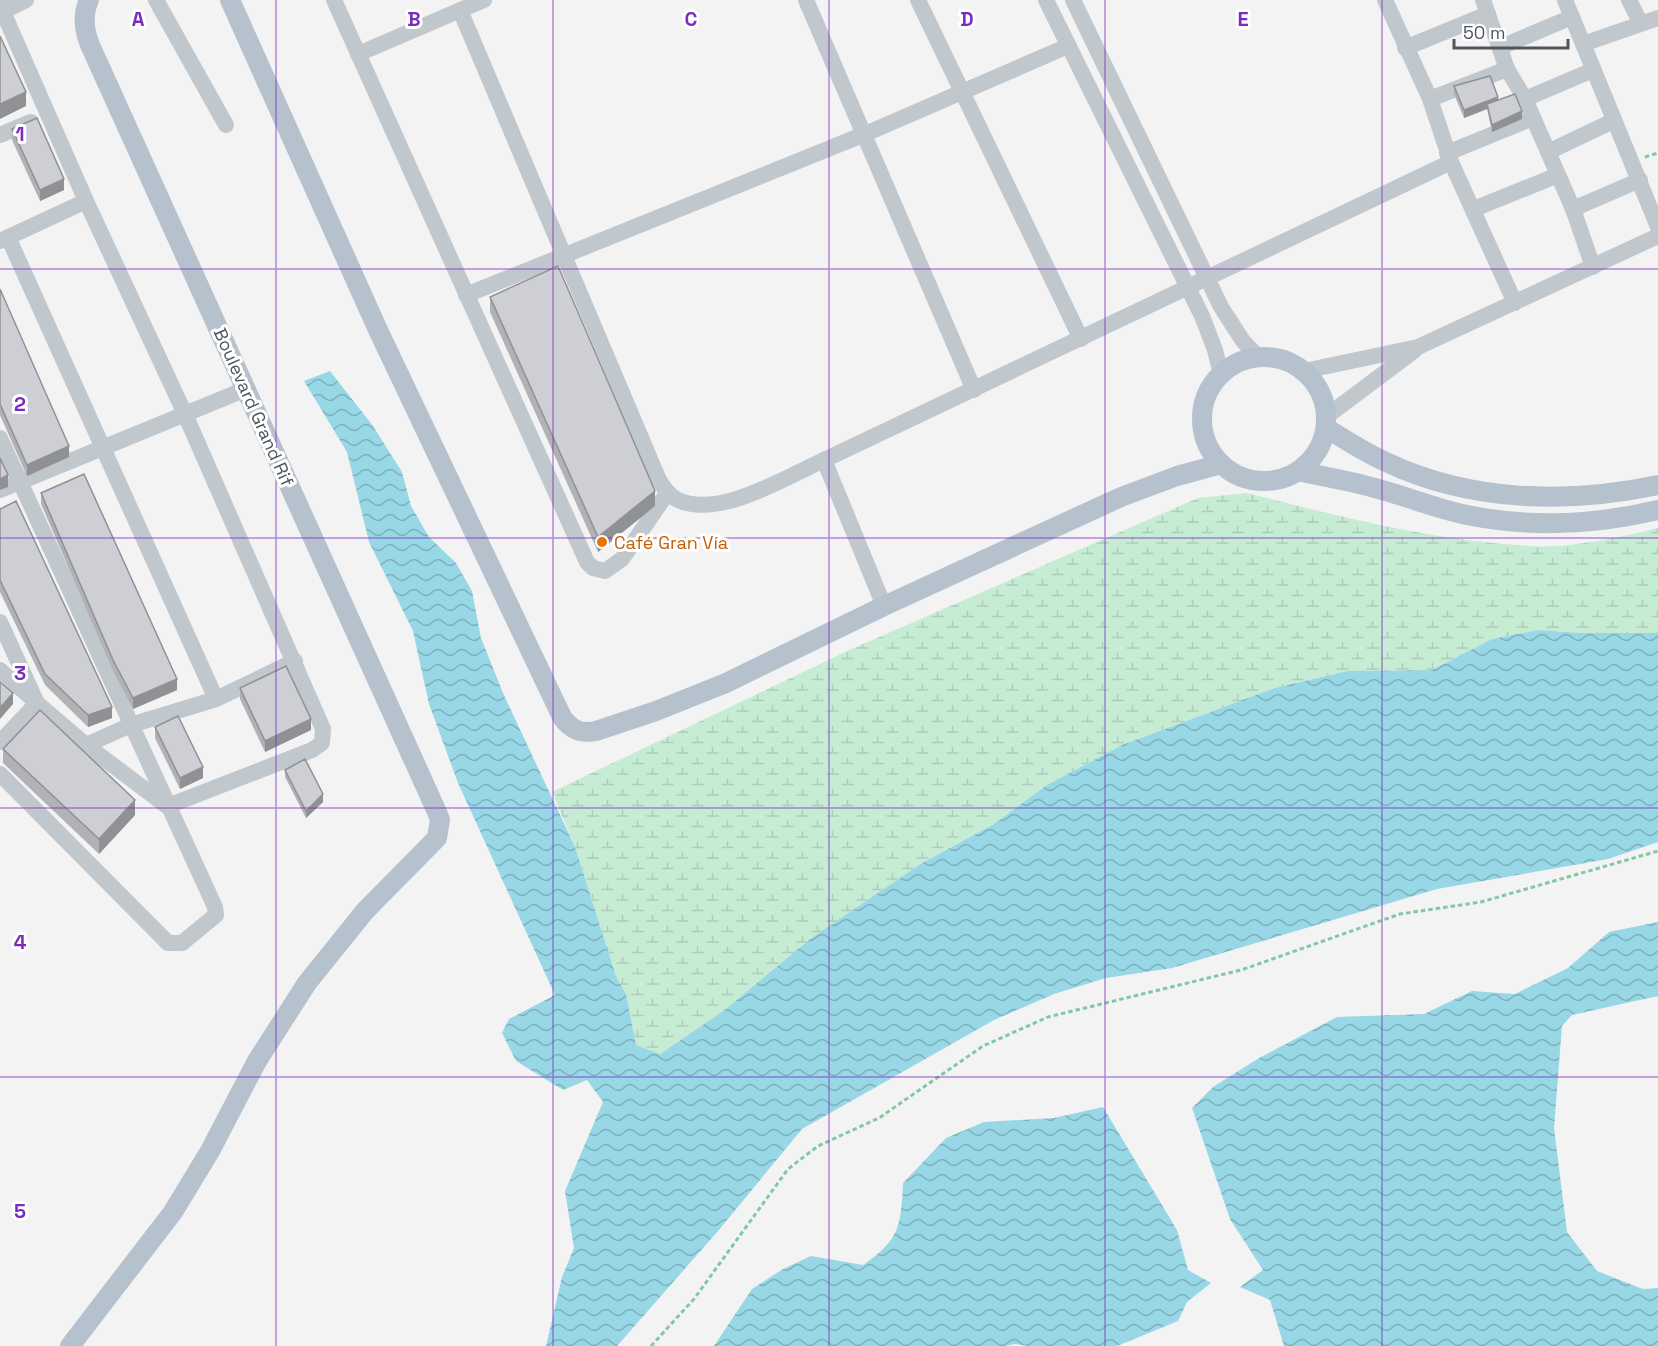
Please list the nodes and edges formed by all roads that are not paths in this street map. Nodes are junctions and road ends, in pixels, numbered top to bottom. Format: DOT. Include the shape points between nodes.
graph roads {
  1 [pos="26,0"];
  2 [pos="89,0"];
  3 [pos="156,0"];
  4 [pos="230,0"];
  5 [pos="334,0"];
  6 [pos="484,0"];
  7 [pos="806,0"];
  8 [pos="918,0"];
  9 [pos="1046,0"];
  10 [pos="1073,0"];
  11 [pos="1565,0"];
  12 [pos="1629,0"];
  13 [pos="1388,1"];
  14 [pos="1486,7"];
  15 [pos="1,10"];
  16 [pos="460,10"];
  17 [pos="1572,16"];
  18 [pos="1658,18"];
  19 [pos="1640,22"];
  20 [pos="1583,44"];
  21 [pos="1068,46"];
  22 [pos="1501,47"];
  23 [pos="1405,48"];
  24 [pos="358,54"];
  25 [pos="1507,69"];
  26 [pos="1593,70"];
  27 [pos="961,93"];
  28 [pos="1430,99"];
  29 [pos="1525,99"];
  30 [pos="48,115"];
  31 [pos="1533,118"];
  32 [pos="1613,121"];
  33 [pos="226,125"];
  34 [pos="865,134"];
  35 [pos="0,135"];
  36 [pos="1548,152"];
  37 [pos="1449,157"];
  38 [pos="1558,175"];
  39 [pos="1640,180"];
  40 [pos="86,201"];
  41 [pos="1474,208"];
  42 [pos="1573,209"];
  43 [pos="1658,227"];
  44 [pos="1658,236"];
  45 [pos="4,239"];
  46 [pos="564,255"];
  47 [pos="1593,267"];
  48 [pos="1208,278"];
  49 [pos="1187,288"];
  50 [pos="466,295"];
  51 [pos="1515,303"];
  52 [pos="1080,339"];
  53 [pos="1418,347"];
  54 [pos="1258,357"];
  55 [pos="1305,371"];
  56 [pos="1221,374"];
  57 [pos="246,389"];
  58 [pos="974,390"];
  59 [pos="185,414"];
  60 [pos="1326,422"];
  61 [pos="0,438"];
  62 [pos="102,447"];
  63 [pos="824,460"];
  64 [pos="1221,464"];
  65 [pos="1299,471"];
  66 [pos="20,482"];
  67 [pos="1658,485"];
  68 [pos="0,490"];
  69 [pos="668,492"];
  70 [pos="1658,510"];
  71 [pos="884,606"];
  72 [pos="0,622"];
  73 [pos="295,661"];
  74 [pos="0,670"];
  75 [pos="216,699"];
  76 [pos="37,704"];
  77 [pos="131,725"];
  78 [pos="0,742"];
  79 [pos="86,745"];
  80 [pos="0,774"];
  81 [pos="168,806"];
  82 [pos="70,1346"];
  1 -- 15 [label="street"];
  2 -- 57 [label="main road, Boulevard Grand Rif" via="84,18 88,38"];
  3 -- 33 [label="street"];
  4 -- 71 [label="main road" via="374,320 566,723 580,732 596,731 702,693"];
  5 -- 24 [label="street"];
  6 -- 16 [label="street"];
  7 -- 34 [label="street"];
  8 -- 27 [label="street"];
  9 -- 21 [label="street"];
  10 -- 48 [label="street"];
  11 -- 17 [label="street"];
  12 -- 19 [label="street"];
  13 -- 23 [label="street"];
  14 -- 22 [label="street"];
  14 -- 23 [label="street"];
  15 -- 30 [label="street"];
  16 -- 24 [label="street"];
  16 -- 46 [label="street"];
  17 -- 20 [label="street"];
  17 -- 22 [label="street"];
  18 -- 19 [label="street"];
  19 -- 20 [label="street"];
  20 -- 26 [label="street"];
  21 -- 27 [label="street"];
  21 -- 49 [label="street"];
  22 -- 25 [label="street"];
  23 -- 28 [label="street"];
  24 -- 50 [label="street"];
  25 -- 28 [label="street"];
  25 -- 29 [label="street"];
  26 -- 29 [label="street"];
  26 -- 32 [label="street"];
  27 -- 34 [label="street"];
  27 -- 52 [label="street"];
  28 -- 37 [label="street"];
  29 -- 31 [label="street"];
  30 -- 35 [label="street"];
  30 -- 40 [label="street"];
  31 -- 36 [label="street"];
  31 -- 37 [label="street"];
  32 -- 36 [label="street"];
  32 -- 39 [label="street"];
  34 -- 46 [label="street"];
  34 -- 58 [label="street"];
  36 -- 38 [label="street"];
  37 -- 41 [label="street"];
  37 -- 48 [label="street"];
  38 -- 41 [label="street"];
  38 -- 42 [label="street"];
  39 -- 42 [label="street"];
  39 -- 43 [label="street"];
  40 -- 45 [label="street"];
  40 -- 59 [label="street"];
  41 -- 51 [label="street"];
  42 -- 47 [label="street"];
  44 -- 47 [label="street"];
  45 -- 62 [label="street"];
  46 -- 50 [label="street"];
  46 -- 69 [label="street" via="659,480"];
  47 -- 51 [label="street"];
  48 -- 49 [label="street"];
  48 -- 54 [label="street" via="1230,324"];
  49 -- 52 [label="street"];
  49 -- 56 [label="street" via="1208,332"];
  50 -- 69 [label="street" via="593,568 605,571 622,559"];
  51 -- 53 [label="street"];
  52 -- 58 [label="street"];
  53 -- 55 [label="street"];
  53 -- 60 [label="street"];
  54 -- 55 [label="main road" via="1275,357"];
  54 -- 56 [label="main road"];
  55 -- 60 [label="main road" via="1320,392"];
  56 -- 64 [label="main road" via="1208,394 1202,417 1207,444"];
  57 -- 59 [label="street"];
  57 -- 82 [label="main road, Boulevard Grand Rif" via="437,812 440,830 437,838 365,910 307,983 257,1061 173,1212"];
  58 -- 63 [label="street"];
  59 -- 62 [label="street"];
  59 -- 73 [label="street"];
  60 -- 65 [label="main road" via="1321,445"];
  60 -- 67 [label="main road" via="1384,462 1410,473 1490,493 1580,497"];
  61 -- 66 [label="street"];
  62 -- 66 [label="street"];
  62 -- 75 [label="street"];
  63 -- 69 [label="street" via="724,503 688,504"];
  63 -- 71 [label="street"];
  64 -- 65 [label="main road" via="1253,481 1285,478"];
  64 -- 71 [label="main road" via="1121,497"];
  65 -- 70 [label="main road" via="1372,487 1466,515 1533,524 1596,522"];
  66 -- 68 [label="street"];
  66 -- 77 [label="street"];
  72 -- 76 [label="street"];
  73 -- 75 [label="street"];
  73 -- 81 [label="street" via="321,724 322,743 294,758"];
  74 -- 76 [label="street"];
  75 -- 77 [label="street"];
  76 -- 78 [label="street"];
  76 -- 79 [label="street"];
  77 -- 79 [label="street"];
  77 -- 81 [label="street"];
  79 -- 81 [label="street"];
  80 -- 81 [label="street" via="168,943 175,945 187,941 213,919 216,910"];
}
